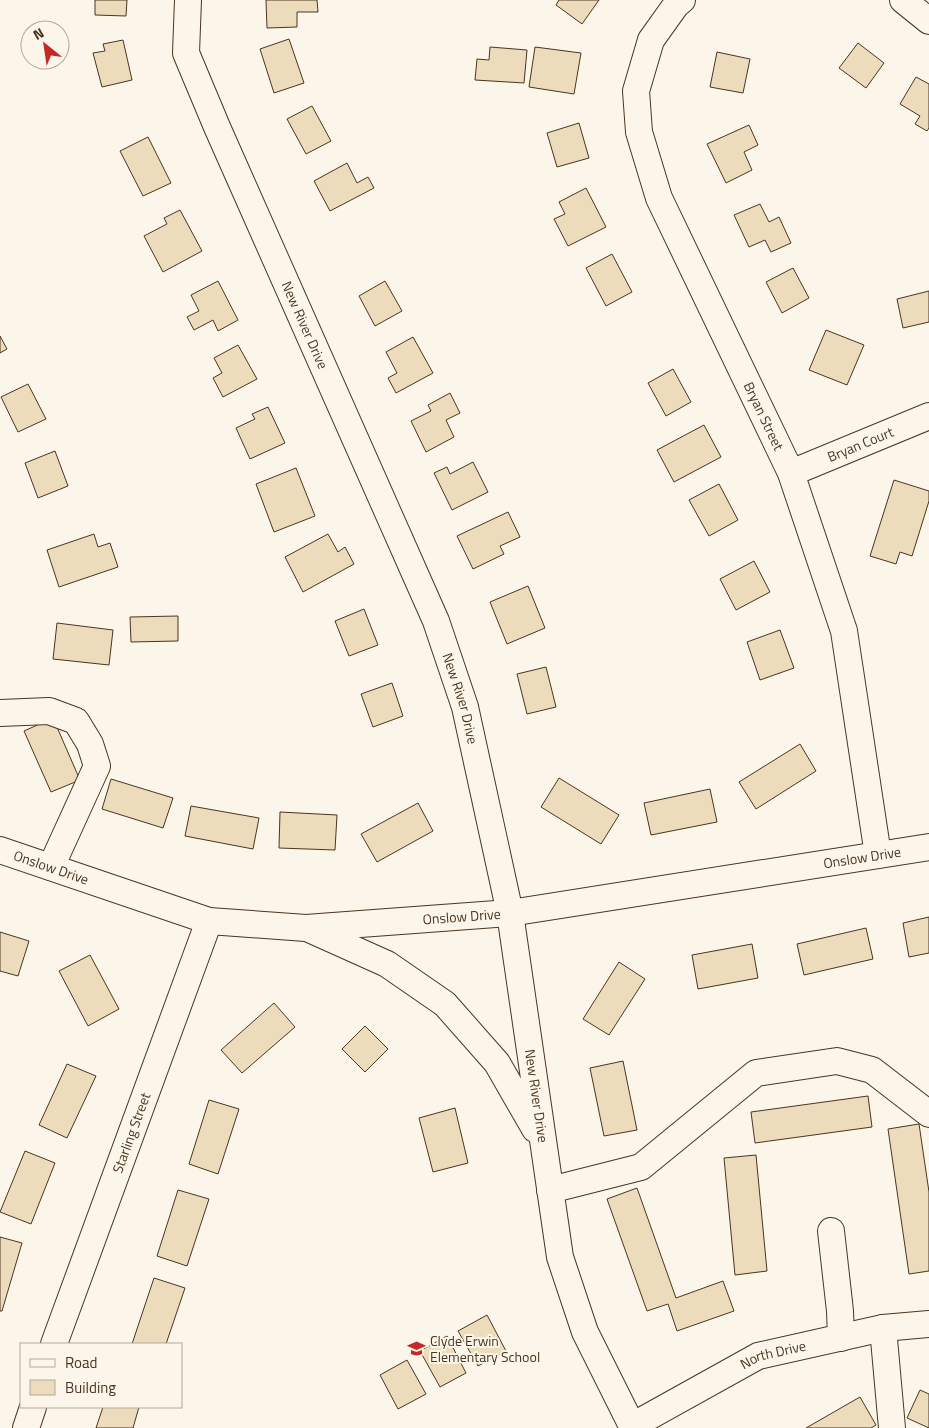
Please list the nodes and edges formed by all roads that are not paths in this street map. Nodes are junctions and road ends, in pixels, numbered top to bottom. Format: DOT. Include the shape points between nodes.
graph roads {
  1 [pos="188,0"];
  2 [pos="682,0"];
  3 [pos="903,0"];
  4 [pos="929,22"];
  5 [pos="929,416"];
  6 [pos="791,472"];
  7 [pos="0,713"];
  8 [pos="929,848"];
  9 [pos="0,850"];
  10 [pos="878,855"];
  11 [pos="52,867"];
  12 [pos="510,913"];
  13 [pos="209,921"];
  14 [pos="306,928"];
  15 [pos="929,1114"];
  16 [pos="542,1141"];
  17 [pos="550,1190"];
  18 [pos="831,1231"];
  19 [pos="929,1324"];
  20 [pos="883,1328"];
  21 [pos="840,1338"];
  22 [pos="54,1343"];
  23 [pos="32,1408"];
  24 [pos="632,1427"];
  25 [pos="26,1428"];
  26 [pos="892,1428"];
  1 -- 12 [label="street, New River Drive" via="186,53 436,621 465,707"];
  2 -- 6 [label="street, Bryan Street" via="651,40 636,91 639,132 659,198"];
  3 -- 4 [label="street"];
  5 -- 6 [label="street, Bryan Court"];
  6 -- 10 [label="street, Bryan Street" via="844,631"];
  7 -- 11 [label="street" via="49,711 76,721 90,744 97,766"];
  8 -- 10 [label="street, Onslow Drive"];
  9 -- 11 [label="street, Onslow Drive"];
  10 -- 12 [label="street, Onslow Drive"];
  11 -- 13 [label="street, Onslow Drive"];
  12 -- 14 [label="street, Onslow Drive"];
  12 -- 16 [label="street, New River Drive"];
  13 -- 14 [label="street, Onslow Drive"];
  13 -- 22 [label="street, Starling Street"];
  14 -- 16 [label="street" via="387,964 445,1004 497,1063"];
  15 -- 17 [label="street" via="872,1070 837,1061 756,1073 641,1167"];
  16 -- 17 [label="street, New River Drive"];
  17 -- 24 [label="street, New River Drive" via="560,1257 585,1332"];
  18 -- 21 [label="street"];
  19 -- 20 [label="street, North Drive"];
  20 -- 21 [label="street, North Drive"];
  20 -- 26 [label="street"];
  21 -- 24 [label="street, North Drive" via="758,1356"];
  23 -- 25 [label="street"];
}
